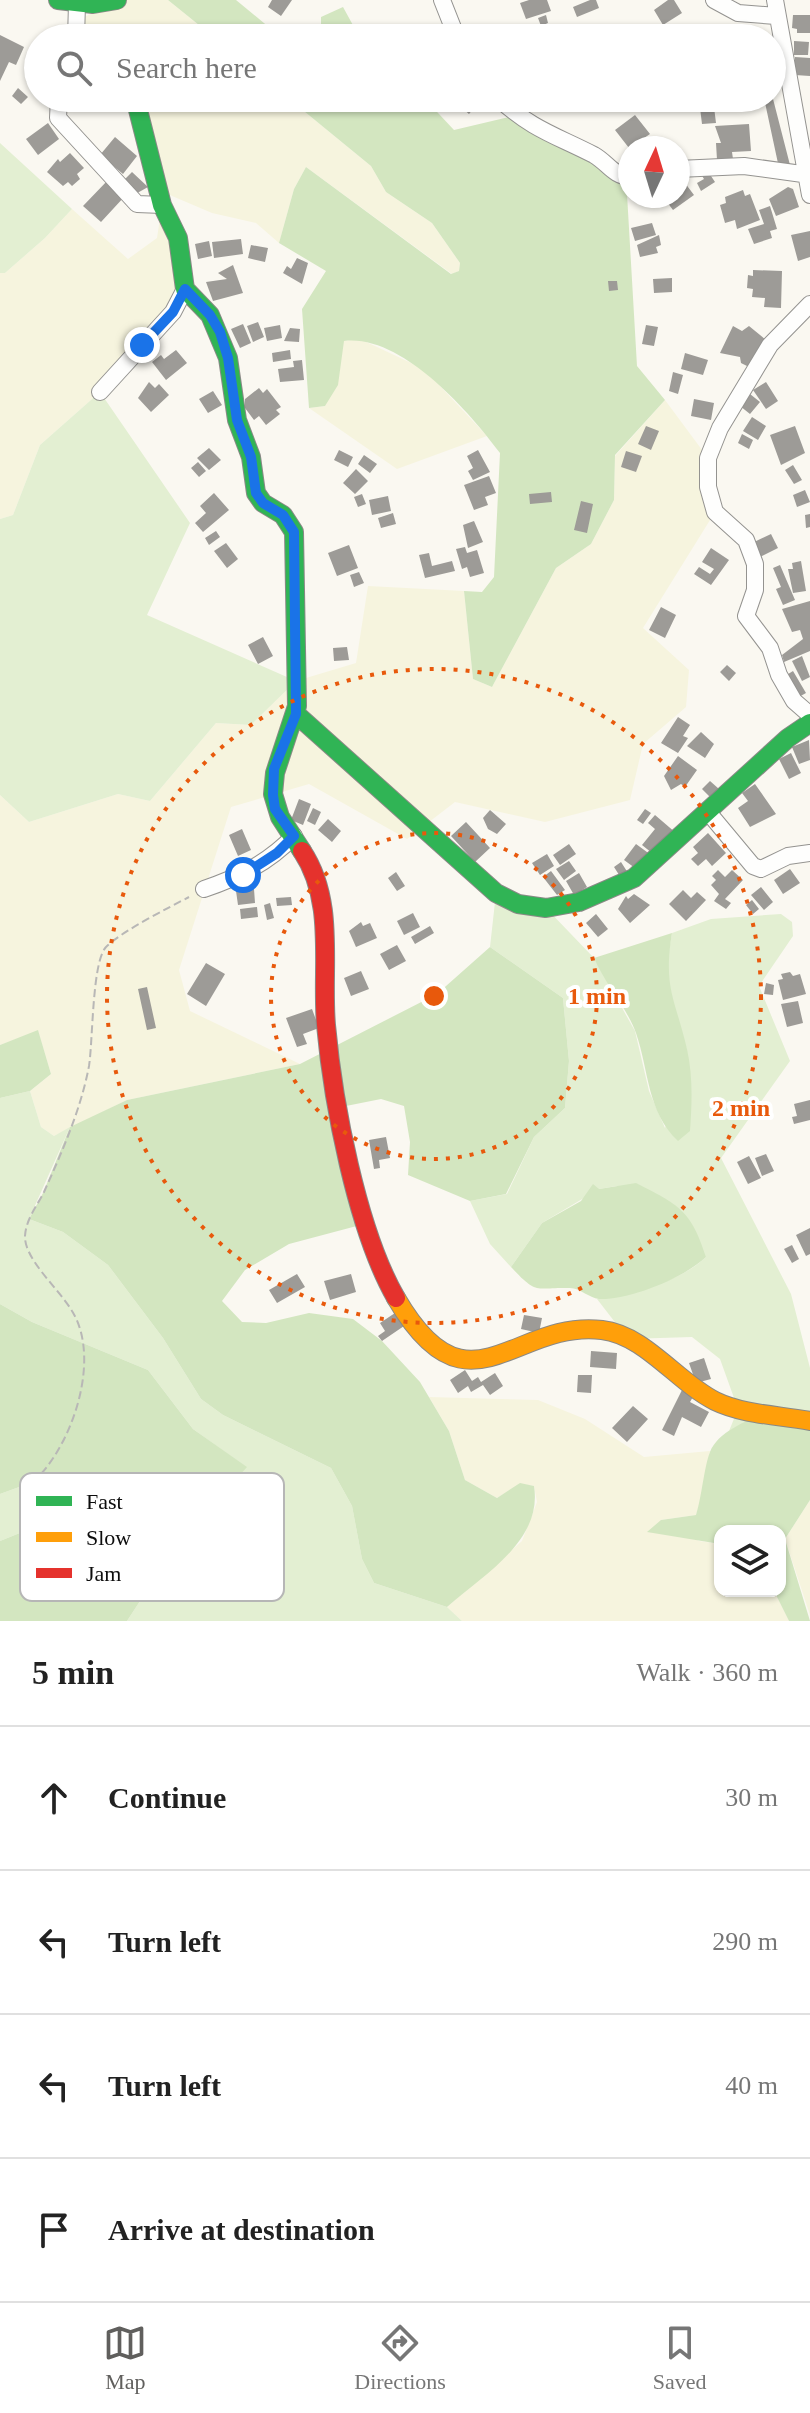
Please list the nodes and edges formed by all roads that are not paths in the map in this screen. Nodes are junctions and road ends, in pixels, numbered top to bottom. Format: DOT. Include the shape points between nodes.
graph roads {
  1 [pos="117,0"];
  2 [pos="714,0"];
  3 [pos="67,2"];
  4 [pos="448,2"];
  5 [pos="776,8"];
  6 [pos="72,24"];
  7 [pos="454,24"];
  8 [pos="786,62"];
  9 [pos="58,112"];
  10 [pos="139,112"];
  11 [pos="517,112"];
  12 [pos="690,168"];
  13 [pos="807,174"];
  14 [pos="618,176"];
  15 [pos="810,195"];
  16 [pos="162,205"];
  17 [pos="185,289"];
  18 [pos="810,304"];
  19 [pos="100,392"];
  20 [pos="296,714"];
  21 [pos="810,715"];
  22 [pos="810,723"];
  23 [pos="708,812"];
  24 [pos="294,836"];
  25 [pos="810,853"];
  26 [pos="204,889"];
  27 [pos="810,1421"];
  1 -- 3 [label="main road"];
  2 -- 5 [label="street" via="738,13"];
  3 -- 6 [label="street"];
  4 -- 7 [label="street"];
  8 -- 13 [label="street"];
  9 -- 16 [label="street" via="58,118 137,204"];
  10 -- 16 [label="main road"];
  11 -- 14 [label="street" via="551,137 597,157"];
  12 -- 13 [label="street" via="744,166"];
  13 -- 15 [label="street"];
  16 -- 17 [label="main road" via="178,238"];
  17 -- 19 [label="street" via="173,312"];
  17 -- 20 [label="main road" via="220,332 256,493 294,532"];
  18 -- 21 [label="street" via="770,345 708,458 715,512 746,540 755,564 755,590 746,616 770,648 794,701"];
  20 -- 23 [label="main road" via="469,870 518,904 546,908 579,902 634,878"];
  20 -- 24 [label="main road" via="274,769 273,795 275,809"];
  22 -- 23 [label="main road"];
  23 -- 25 [label="street" via="753,866 761,869"];
  24 -- 26 [label="street" via="243,875"];
  24 -- 27 [label="main road" via="311,861 323,908 329,1044 371,1238 386,1284 420,1336 455,1356 482,1359 506,1357 567,1333 606,1330 628,1339 716,1401"];
}
